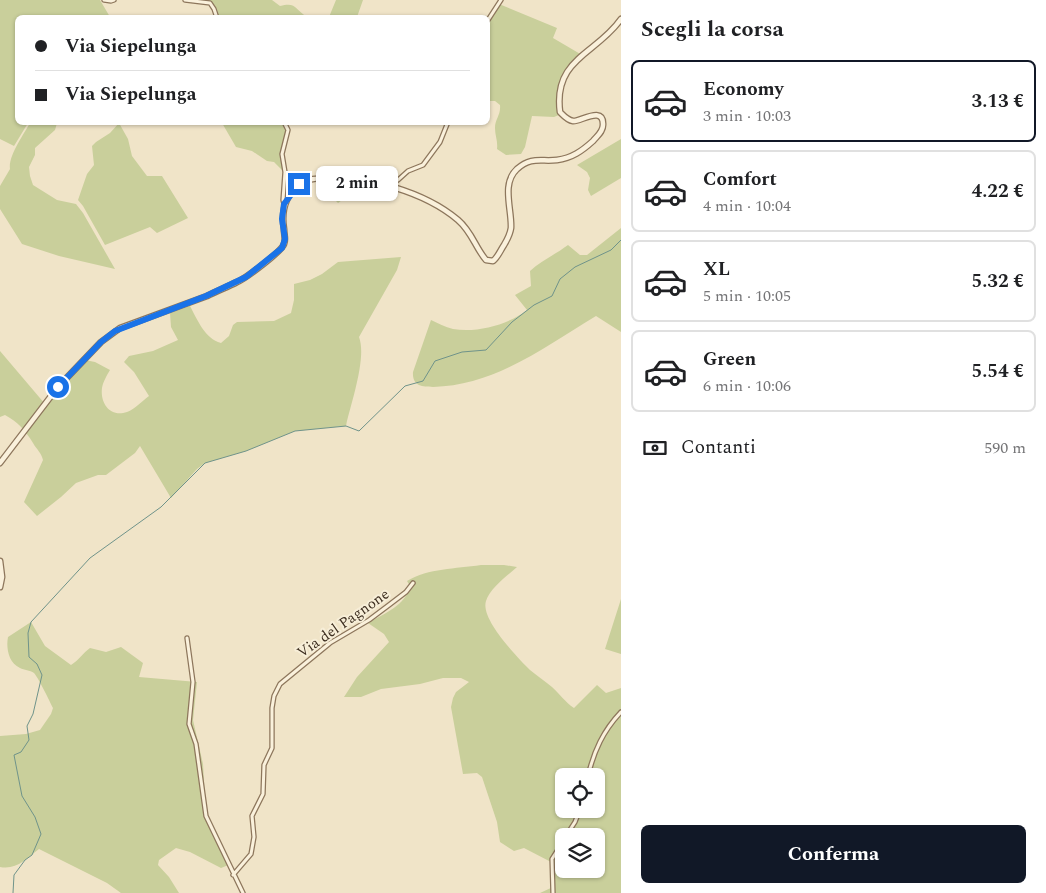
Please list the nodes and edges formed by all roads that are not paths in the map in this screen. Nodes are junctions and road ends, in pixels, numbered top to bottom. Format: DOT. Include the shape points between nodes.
graph roads {
  1 [pos="104,0"];
  2 [pos="114,0"];
  3 [pos="185,0"];
  4 [pos="501,0"];
  5 [pos="216,15"];
  6 [pos="490,17"];
  7 [pos="621,19"];
  8 [pos="286,125"];
  9 [pos="447,125"];
  10 [pos="386,185"];
  11 [pos="284,204"];
  12 [pos="0,463"];
  13 [pos="0,561"];
  14 [pos="413,583"];
  15 [pos="0,587"];
  16 [pos="187,638"];
  17 [pos="621,712"];
  18 [pos="590,768"];
  19 [pos="555,855"];
  20 [pos="234,875"];
  21 [pos="243,893"];
  22 [pos="553,893"];
  1 -- 2 [label="street"];
  3 -- 5 [label="street" via="210,3"];
  4 -- 6 [label="street"];
  7 -- 10 [label="street" via="613,30 573,62 558,98 560,112 567,119 573,121 590,115 598,116 602,120 601,132 571,157 526,162 516,170 509,189 509,235 492,261 486,260 474,238 458,220 425,200"];
  8 -- 11 [label="street" via="288,130 282,154 286,172"];
  9 -- 10 [label="street" via="440,142 423,165"];
  10 -- 11 [label="street" via="357,178 308,179 299,184"];
  11 -- 12 [label="street" via="285,239 282,248 238,282 109,335 58,387"];
  13 -- 15 [label="street"];
  14 -- 20 [label="street, Via del Pagnone" via="395,601 330,643 280,684 272,708 272,748 264,765 263,794 252,816 254,837 251,854"];
  16 -- 20 [label="street" via="193,682 189,724 196,744 206,816"];
  17 -- 18 [label="street" via="598,743"];
  19 -- 22 [label="street" via="552,860"];
  20 -- 21 [label="street"];
}
